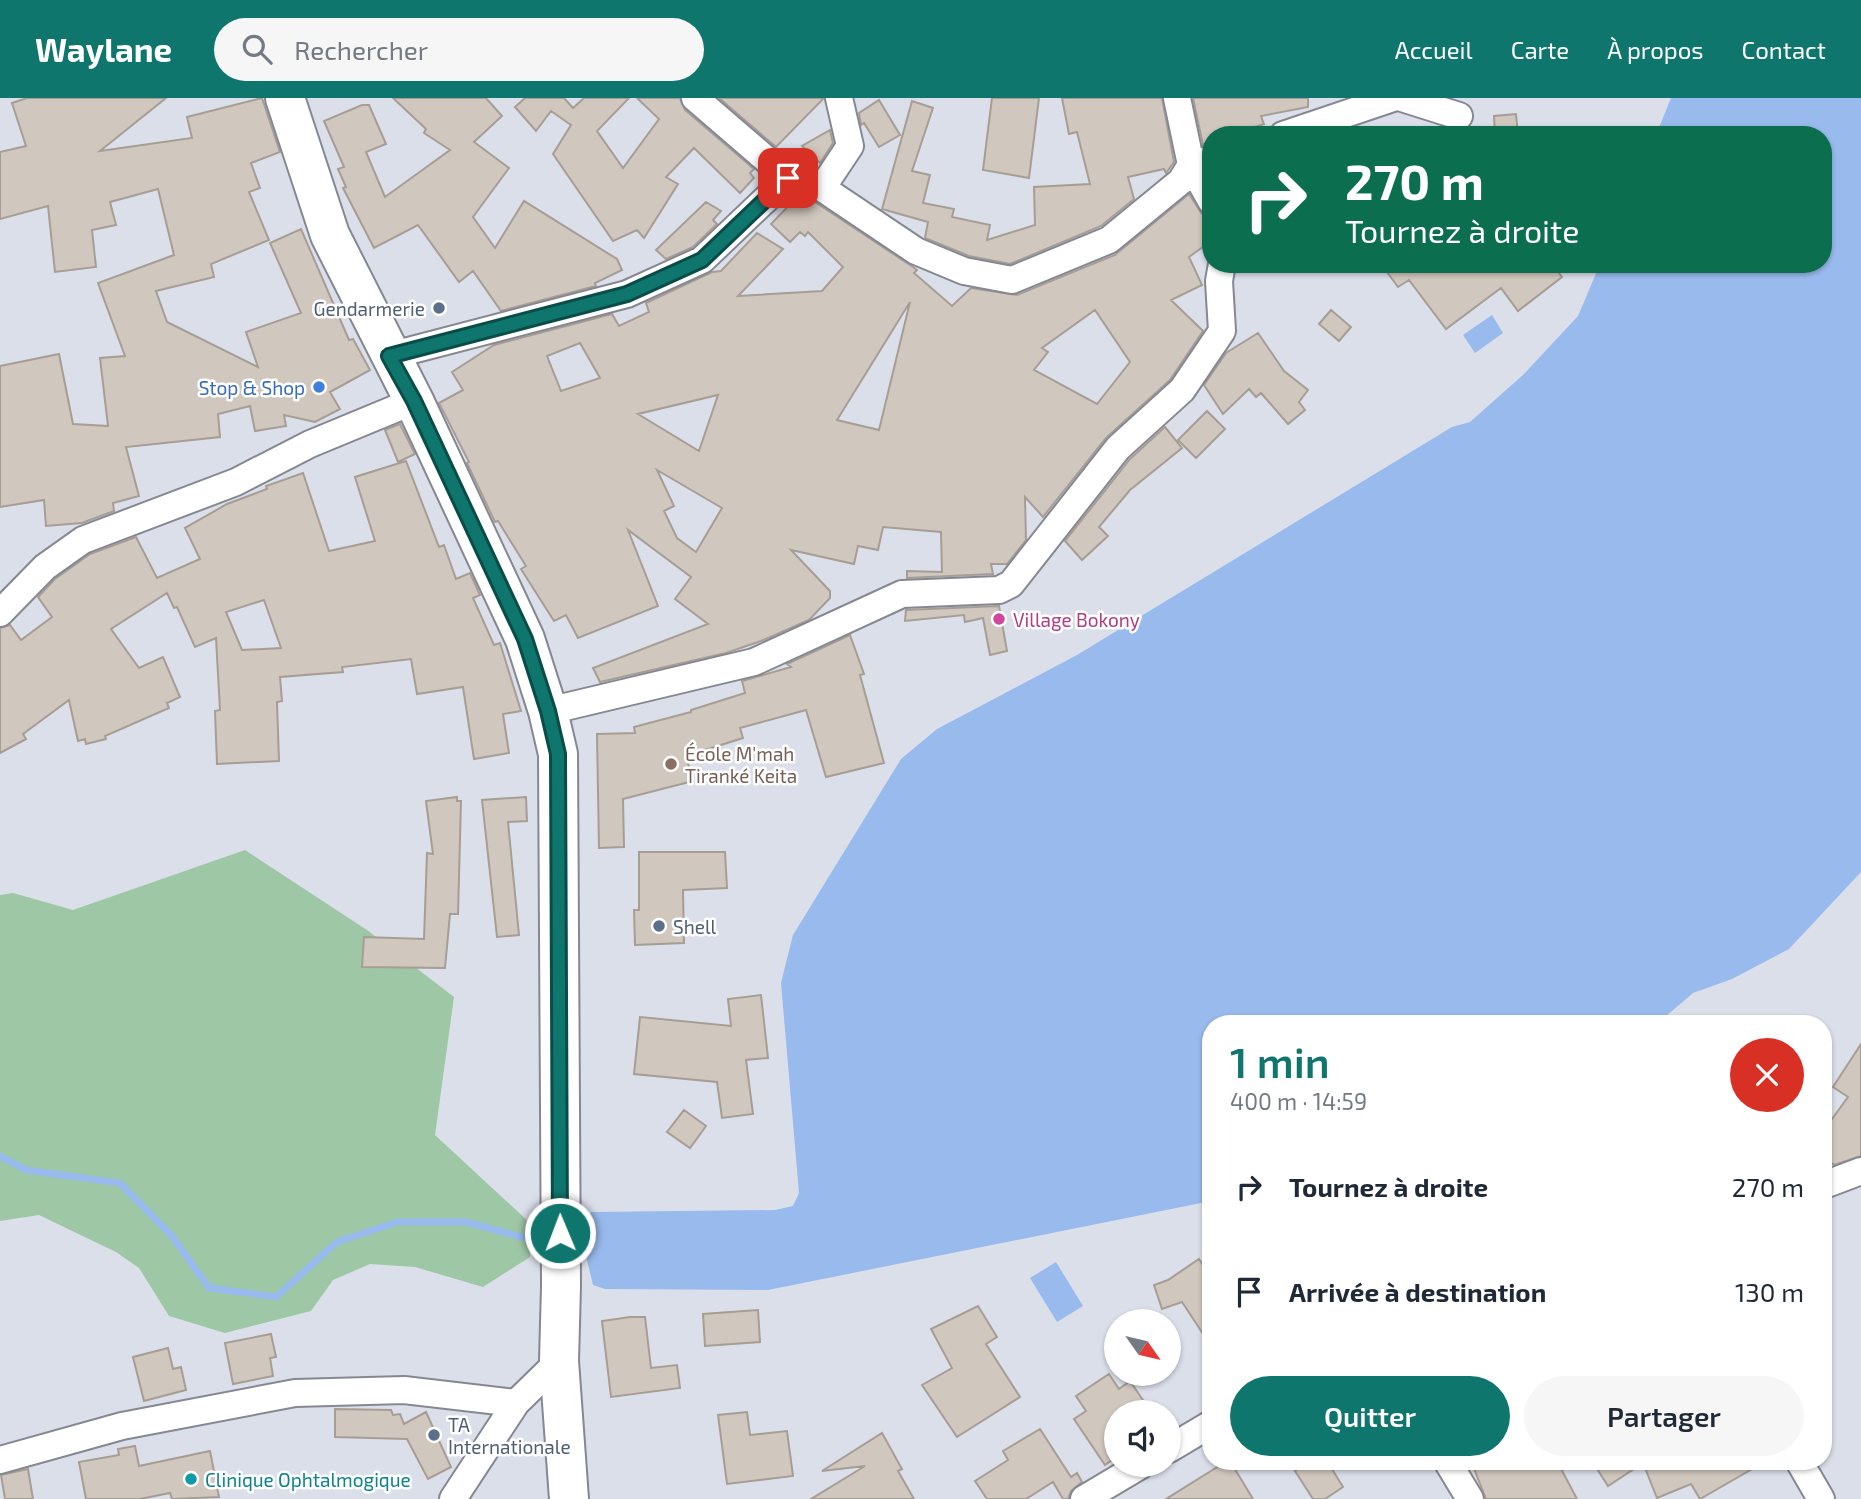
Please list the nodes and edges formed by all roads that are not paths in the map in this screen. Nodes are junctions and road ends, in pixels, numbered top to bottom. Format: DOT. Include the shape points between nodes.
graph roads {
  1 [pos="285,98"];
  2 [pos="695,98"];
  3 [pos="839,98"];
  4 [pos="1177,98"];
  5 [pos="1393,98"];
  6 [pos="1402,98"];
  7 [pos="1459,116"];
  8 [pos="1310,126"];
  9 [pos="1201,162"];
  10 [pos="788,178"];
  11 [pos="822,188"];
  12 [pos="1220,273"];
  13 [pos="389,356"];
  14 [pos="414,401"];
  15 [pos="0,612"];
  16 [pos="548,711"];
  17 [pos="1861,1171"];
  18 [pos="1832,1182"];
  19 [pos="559,1361"];
  20 [pos="516,1403"];
  21 [pos="1202,1429"];
  22 [pos="1181,1441"];
  23 [pos="0,1460"];
  24 [pos="1452,1470"];
  25 [pos="1804,1470"];
  26 [pos="1124,1477"];
  27 [pos="1098,1495"];
  28 [pos="453,1499"];
  29 [pos="569,1499"];
  30 [pos="1470,1499"];
  31 [pos="1821,1499"];
  1 -- 13 [label="main road" via="330,235"];
  2 -- 10 [label="street"];
  3 -- 11 [label="street" via="849,146"];
  4 -- 9 [label="street"];
  5 -- 8 [label="street"];
  6 -- 7 [label="street"];
  9 -- 11 [label="street" via="1109,240 1012,280 964,271 916,251"];
  10 -- 11 [label="street"];
  10 -- 13 [label="street" via="702,260 627,294"];
  12 -- 16 [label="street" via="1222,331 1182,390 1118,448 1011,584 999,590 902,594 754,662"];
  13 -- 14 [label="main road"];
  14 -- 15 [label="street" via="310,444 236,482 83,540 45,567"];
  14 -- 16 [label="main road" via="525,639"];
  16 -- 19 [label="main road" via="558,754"];
  17 -- 18 [label="street"];
  19 -- 20 [label="street"];
  19 -- 29 [label="main road"];
  20 -- 23 [label="street" via="404,1390 295,1393 122,1426"];
  20 -- 28 [label="street"];
  21 -- 22 [label="street"];
  24 -- 30 [label="street"];
  25 -- 31 [label="street"];
  26 -- 27 [label="street"];
}
